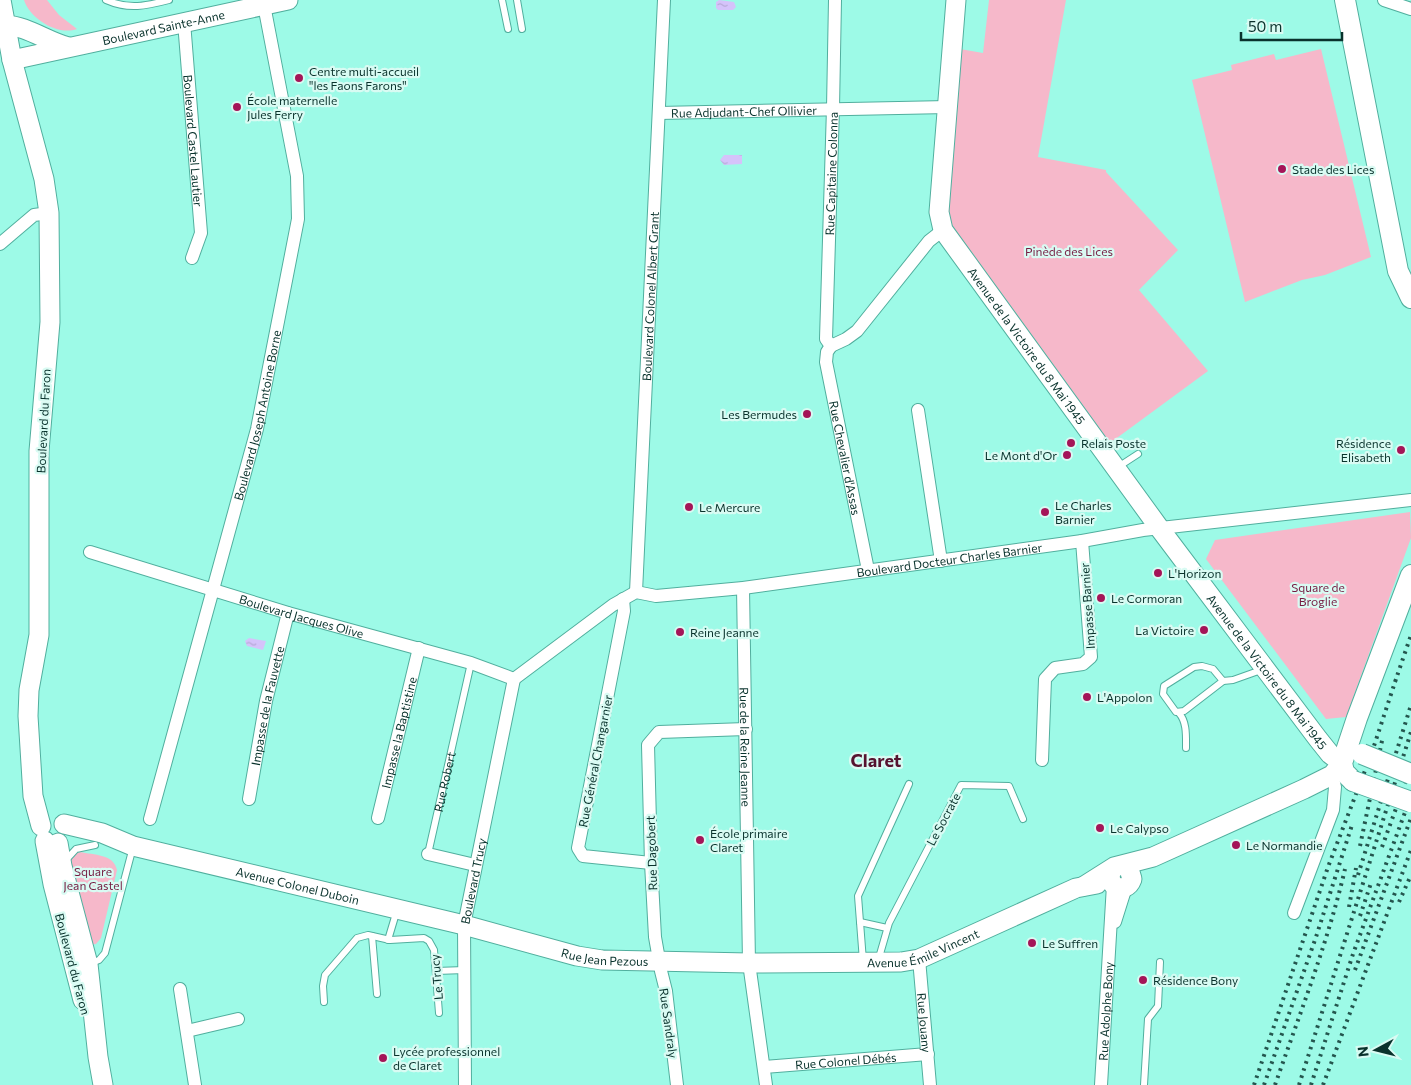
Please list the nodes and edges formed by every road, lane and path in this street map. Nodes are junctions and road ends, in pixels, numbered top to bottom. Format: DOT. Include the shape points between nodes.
graph roads {
  1 [pos="106,0"];
  2 [pos="170,0"];
  3 [pos="288,0"];
  4 [pos="502,0"];
  5 [pos="517,0"];
  6 [pos="664,0"];
  7 [pos="835,0"];
  8 [pos="956,0"];
  9 [pos="1345,0"];
  10 [pos="1384,0"];
  11 [pos="1,1"];
  12 [pos="264,5"];
  13 [pos="1411,9"];
  14 [pos="184,22"];
  15 [pos="5,24"];
  16 [pos="508,29"];
  17 [pos="522,29"];
  18 [pos="69,47"];
  19 [pos="12,60"];
  20 [pos="948,107"];
  21 [pos="833,108"];
  22 [pos="659,113"];
  23 [pos="49,213"];
  24 [pos="943,230"];
  25 [pos="0,244"];
  26 [pos="192,258"];
  27 [pos="1411,298"];
  28 [pos="831,346"];
  29 [pos="918,410"];
  30 [pos="1138,454"];
  31 [pos="1117,468"];
  32 [pos="1411,500"];
  33 [pos="1160,529"];
  34 [pos="1082,541"];
  35 [pos="90,552"];
  36 [pos="941,561"];
  37 [pos="868,570"];
  38 [pos="1411,575"];
  39 [pos="743,588"];
  40 [pos="212,589"];
  41 [pos="636,592"];
  42 [pos="623,599"];
  43 [pos="288,613"];
  44 [pos="420,648"];
  45 [pos="471,663"];
  46 [pos="1266,669"];
  47 [pos="514,679"];
  48 [pos="1223,681"];
  49 [pos="1179,713"];
  50 [pos="746,729"];
  51 [pos="1186,748"];
  52 [pos="1042,760"];
  53 [pos="1349,768"];
  54 [pos="1411,774"];
  55 [pos="909,784"];
  56 [pos="1411,789"];
  57 [pos="248,799"];
  58 [pos="1411,802"];
  59 [pos="378,818"];
  60 [pos="150,819"];
  61 [pos="1023,819"];
  62 [pos="55,831"];
  63 [pos="95,845"];
  64 [pos="133,846"];
  65 [pos="428,854"];
  66 [pos="651,863"];
  67 [pos="475,864"];
  68 [pos="62,866"];
  69 [pos="1120,878"];
  70 [pos="397,909"];
  71 [pos="1294,913"];
  72 [pos="860,922"];
  73 [pos="464,925"];
  74 [pos="887,928"];
  75 [pos="372,936"];
  76 [pos="388,940"];
  77 [pos="919,959"];
  78 [pos="659,961"];
  79 [pos="871,962"];
  80 [pos="1160,962"];
  81 [pos="749,963"];
  82 [pos="81,965"];
  83 [pos="465,970"];
  84 [pos="436,971"];
  85 [pos="180,988"];
  86 [pos="378,994"];
  87 [pos="324,1002"];
  88 [pos="439,1013"];
  89 [pos="238,1019"];
  90 [pos="186,1032"];
  91 [pos="928,1054"];
  92 [pos="764,1067"];
  93 [pos="103,1085"];
  94 [pos="195,1085"];
  95 [pos="465,1085"];
  96 [pos="677,1085"];
  97 [pos="766,1085"];
  98 [pos="930,1085"];
  99 [pos="1101,1085"];
  100 [pos="1144,1085"];
  1 -- 2 [label="lane" via="140,7"];
  3 -- 12 [label="street, Boulevard Sainte-Anne"];
  4 -- 16 [label="lane"];
  5 -- 17 [label="lane"];
  6 -- 22 [label="street, Boulevard Colonel Albert Grant"];
  7 -- 21 [label="street, Rue Capitaine Colonna"];
  8 -- 20 [label="street, Avenue de la Victoire du 8 Mai 1945"];
  9 -- 27 [label="main road" via="1398,271"];
  10 -- 13 [label="street"];
  11 -- 15 [label="street, Boulevard du Faron"];
  12 -- 14 [label="street, Boulevard Sainte-Anne"];
  12 -- 40 [label="street, Boulevard Joseph Antoine Borne" via="296,176 298,219 257,429"];
  14 -- 18 [label="street, Boulevard Sainte-Anne"];
  14 -- 26 [label="street, Boulevard Castel Lautier" via="200,233"];
  15 -- 18 [label="street"];
  15 -- 19 [label="street, Boulevard du Faron"];
  18 -- 19 [label="street, Boulevard Sainte-Anne"];
  19 -- 23 [label="street, Boulevard du Faron" via="44,179"];
  20 -- 21 [label="street, Rue Adjudant-Chef Ollivier"];
  20 -- 24 [label="street, Avenue de la Victoire du 8 Mai 1945" via="939,212"];
  21 -- 22 [label="street, Rue Adjudant-Chef Ollivier"];
  21 -- 28 [label="street, Rue Capitaine Colonna" via="826,339"];
  22 -- 41 [label="street, Boulevard Colonel Albert Grant"];
  23 -- 25 [label="street" via="34,215"];
  23 -- 62 [label="street, Boulevard du Faron" via="50,322 39,451 38,635 30,690 28,738 33,786"];
  24 -- 28 [label="street" via="925,245 857,331"];
  24 -- 31 [label="street, Avenue de la Victoire du 8 Mai 1945"];
  28 -- 37 [label="street, Rue Chevalier d'Assas" via="826,362"];
  29 -- 36 [label="street"];
  30 -- 31 [label="lane"];
  31 -- 33 [label="street, Avenue de la Victoire du 8 Mai 1945"];
  32 -- 33 [label="street, Boulevard Docteur Charles Barnier"];
  33 -- 34 [label="street, Boulevard Docteur Charles Barnier"];
  33 -- 46 [label="street, Avenue de la Victoire du 8 Mai 1945"];
  34 -- 36 [label="street, Boulevard Docteur Charles Barnier"];
  34 -- 52 [label="street, Impasse Barnier" via="1090,657 1083,664 1055,668 1045,679"];
  35 -- 40 [label="street, Boulevard Jacques Olive"];
  36 -- 37 [label="street, Boulevard Docteur Charles Barnier"];
  37 -- 39 [label="street, Boulevard Docteur Charles Barnier"];
  38 -- 53 [label="main road" via="1354,725 1358,749"];
  39 -- 41 [label="street, Boulevard Docteur Charles Barnier" via="656,596"];
  39 -- 50 [label="street, Rue de la Reine Jeanne"];
  40 -- 43 [label="street, Boulevard Jacques Olive"];
  40 -- 60 [label="street, Boulevard Joseph Antoine Borne"];
  41 -- 42 [label="street"];
  42 -- 47 [label="street"];
  42 -- 66 [label="street, Rue Général Changarnier" via="624,611 578,848 584,856"];
  43 -- 44 [label="street, Boulevard Jacques Olive"];
  43 -- 57 [label="street, Impasse de la Fauvette" via="266,701"];
  44 -- 45 [label="street, Boulevard Jacques Olive"];
  44 -- 59 [label="street, Impasse la Baptistine"];
  45 -- 47 [label="street, Boulevard Jacques Olive"];
  45 -- 65 [label="lane, Rue Robert"];
  46 -- 48 [label="lane"];
  46 -- 53 [label="street, Avenue de la Victoire du 8 Mai 1945" via="1330,754"];
  47 -- 67 [label="street, Boulevard Trucy"];
  48 -- 49 [label="lane"];
  48 -- 49 [label="lane" via="1213,669 1202,666 1194,667 1164,686 1163,694"];
  49 -- 51 [label="lane" via="1186,729"];
  50 -- 66 [label="street, Rue Dagobert" via="659,732 648,745"];
  50 -- 81 [label="street, Rue de la Reine Jeanne"];
  53 -- 54 [label="main road, bridge"];
  53 -- 56 [label="main road"];
  53 -- 58 [label="main road, bridge"];
  53 -- 69 [label="street, Avenue Émile Vincent" via="1153,857"];
  53 -- 71 [label="street" via="1336,787 1333,810"];
  55 -- 72 [label="lane" via="858,896"];
  61 -- 74 [label="lane, Le Socrate" via="1009,786 961,785"];
  62 -- 63 [label="street, Avenue Colonel Duboin"];
  62 -- 64 [label="street, Avenue Colonel Duboin" via="102,834"];
  62 -- 68 [label="street, Boulevard du Faron"];
  62 -- 82 [label="street, Boulevard du Faron" via="52,884"];
  63 -- 64 [label="street, Avenue Colonel Duboin"];
  63 -- 68 [label="lane" via="76,849"];
  64 -- 70 [label="street, Avenue Colonel Duboin"];
  64 -- 82 [label="lane, Boulevard du Faron" via="105,953 99,960"];
  65 -- 67 [label="street, Rue Robert"];
  66 -- 78 [label="street, Rue Dagobert"];
  67 -- 73 [label="street, Boulevard Trucy"];
  68 -- 82 [label="street, Boulevard du Faron"];
  69 -- 77 [label="street, Avenue Émile Vincent" via="1084,886"];
  69 -- 99 [label="street, Rue Adolphe Bony" via="1111,899"];
  70 -- 73 [label="street, Avenue Colonel Duboin"];
  70 -- 76 [label="lane"];
  72 -- 74 [label="lane"];
  72 -- 79 [label="lane"];
  73 -- 78 [label="street, Rue Jean Pezous" via="577,956"];
  73 -- 83 [label="street, Boulevard Trucy"];
  74 -- 79 [label="lane"];
  75 -- 76 [label="lane, Le Trucy"];
  75 -- 86 [label="lane"];
  75 -- 87 [label="lane" via="361,936 353,941 327,971 323,980"];
  76 -- 84 [label="lane, Le Trucy" via="427,939 434,950"];
  77 -- 79 [label="street, Avenue Émile Vincent"];
  77 -- 91 [label="street, Rue Jouany"];
  78 -- 81 [label="street, Rue Jean Pezous"];
  78 -- 96 [label="street, Rue Sandraly" via="666,991"];
  79 -- 81 [label="street, Avenue Émile Vincent"];
  80 -- 100 [label="lane" via="1158,1006 1148,1019"];
  81 -- 92 [label="street, Rue de la Reine Jeanne"];
  82 -- 93 [label="street, Boulevard du Faron"];
  83 -- 84 [label="lane"];
  83 -- 95 [label="street, Boulevard Trucy"];
  84 -- 88 [label="lane, Le Trucy"];
  85 -- 90 [label="street"];
  89 -- 90 [label="street"];
  90 -- 94 [label="street"];
  91 -- 92 [label="street, Rue Colonel Débés"];
  91 -- 98 [label="street, Rue Jouany"];
  92 -- 97 [label="street, Rue de la Reine Jeanne"];
}
